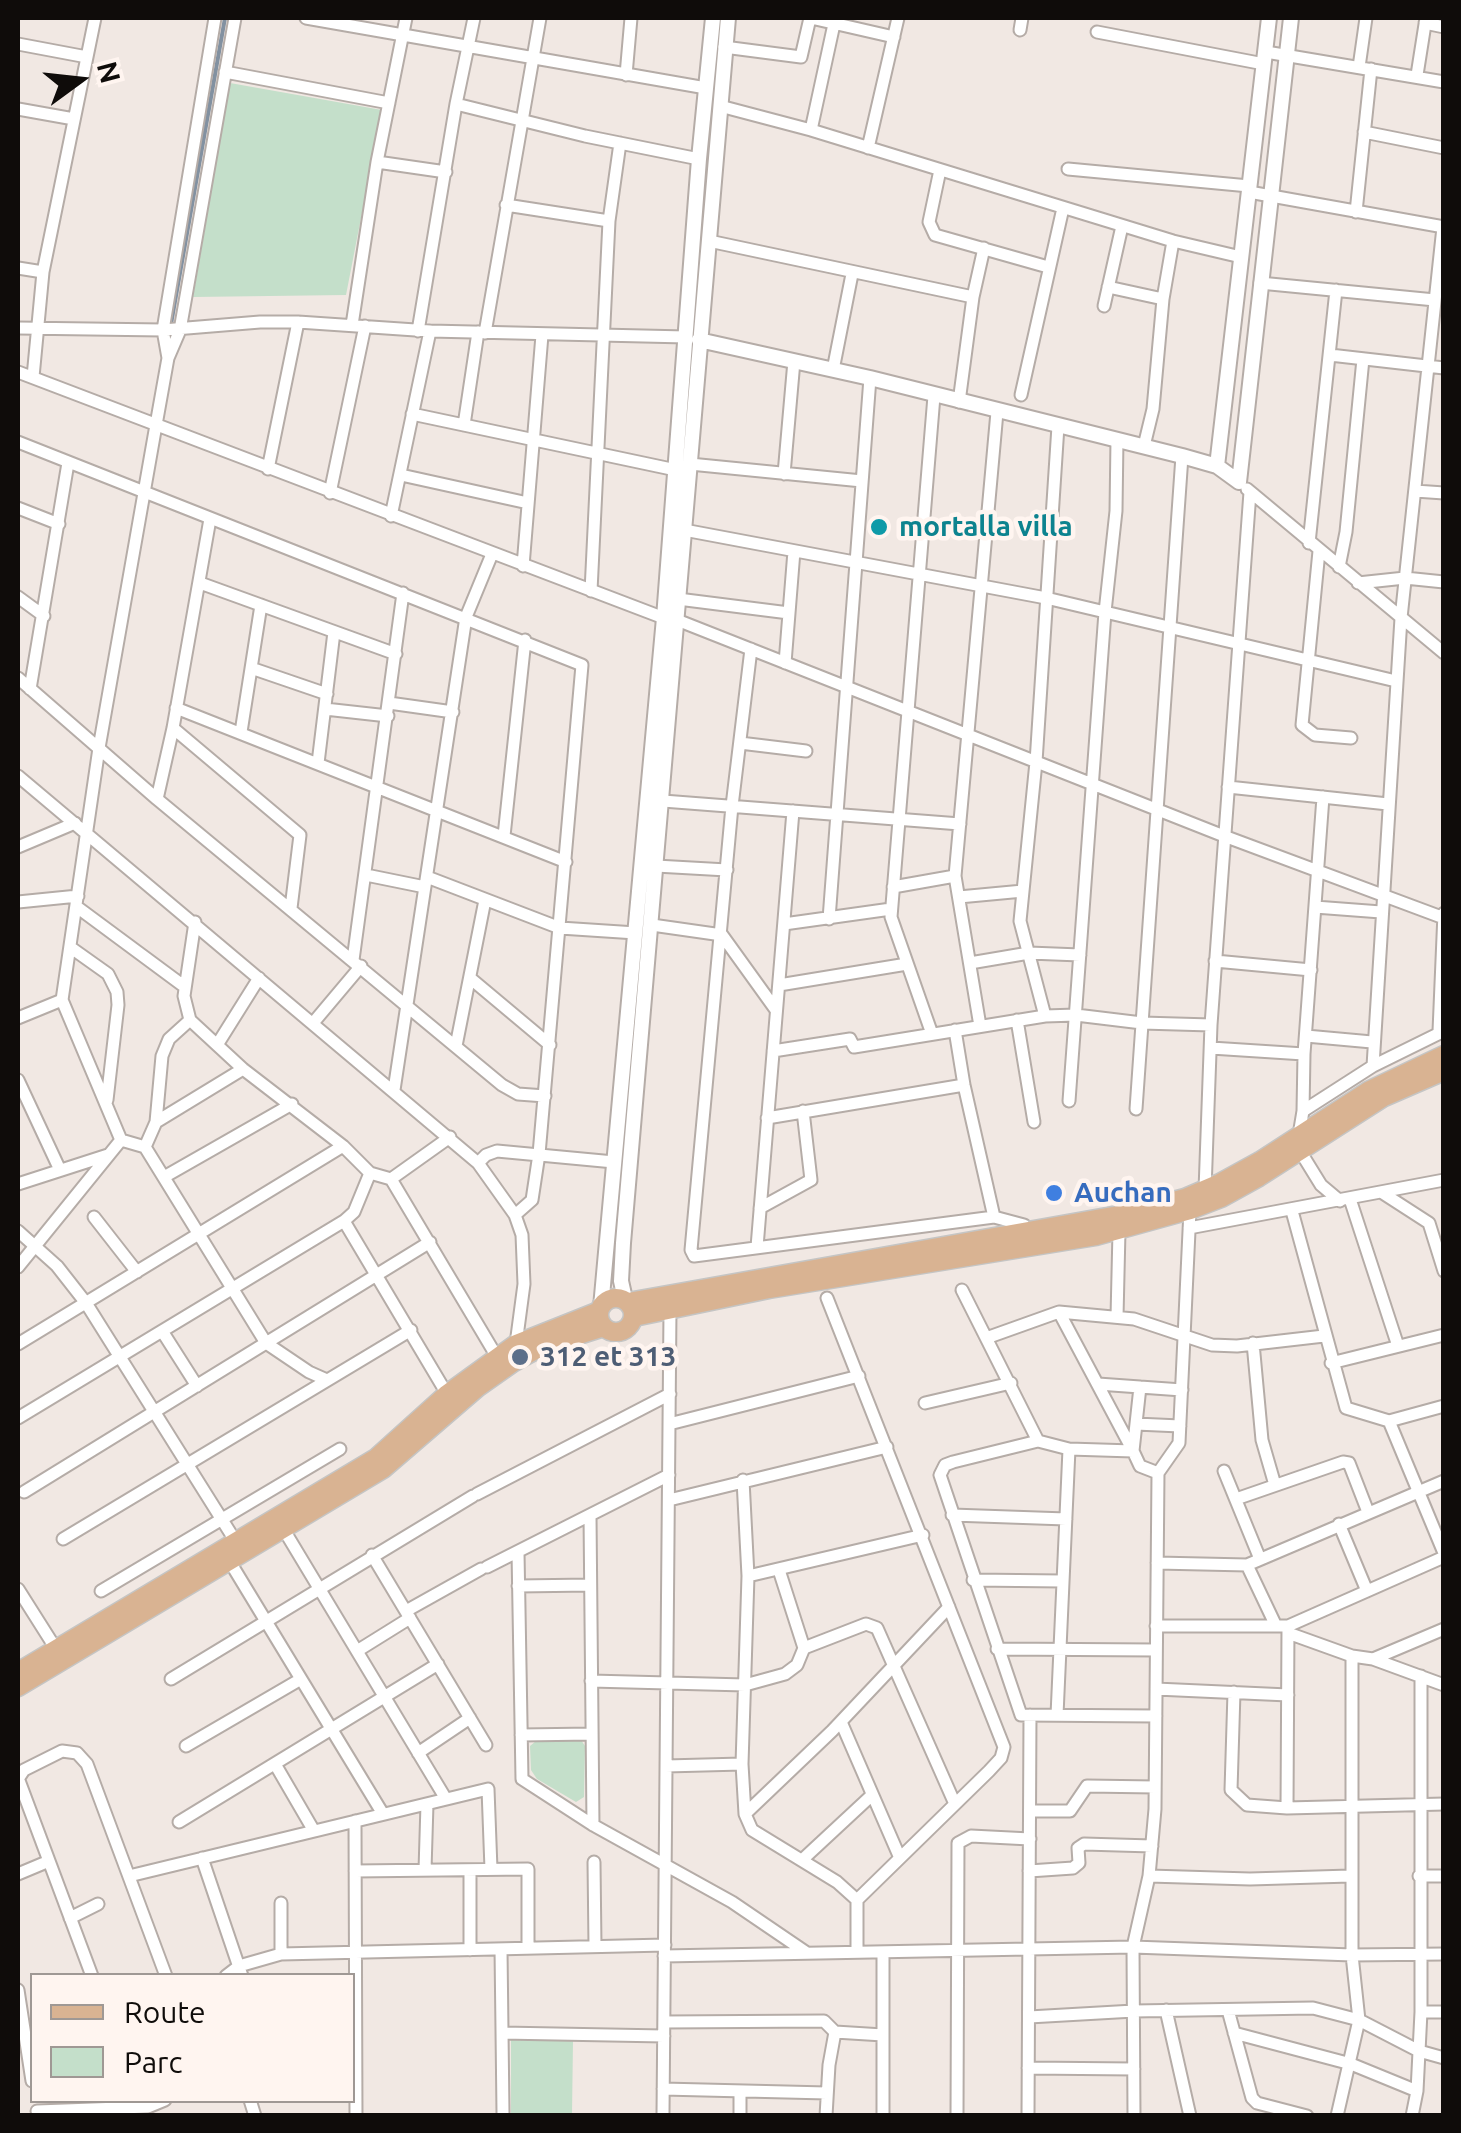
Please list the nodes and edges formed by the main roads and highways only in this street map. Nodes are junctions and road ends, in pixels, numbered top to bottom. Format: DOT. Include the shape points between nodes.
graph roads {
  1 [pos="1444,1055"];
  2 [pos="1444,1070"];
  3 [pos="1300,1143"];
  4 [pos="629,1306"];
  5 [pos="601,1315"];
  6 [pos="26,1658"];
  7 [pos="18,1672"];
  8 [pos="18,1687"];
  1 -- 3 [label="main road" via="1368,1091"];
  2 -- 3 [label="main road"];
  3 -- 4 [label="main road" via="1204,1190 1142,1210"];
  3 -- 4 [label="main road" via="1190,1219 670,1310"];
  4 -- 5 [label="main road" via="611,1298"];
  4 -- 5 [label="main road" via="632,1323 622,1332"];
  5 -- 6 [label="main road" via="516,1344 376,1458 56,1649"];
  5 -- 8 [label="main road" via="477,1388 392,1463"];
  6 -- 7 [label="main road"];
}
